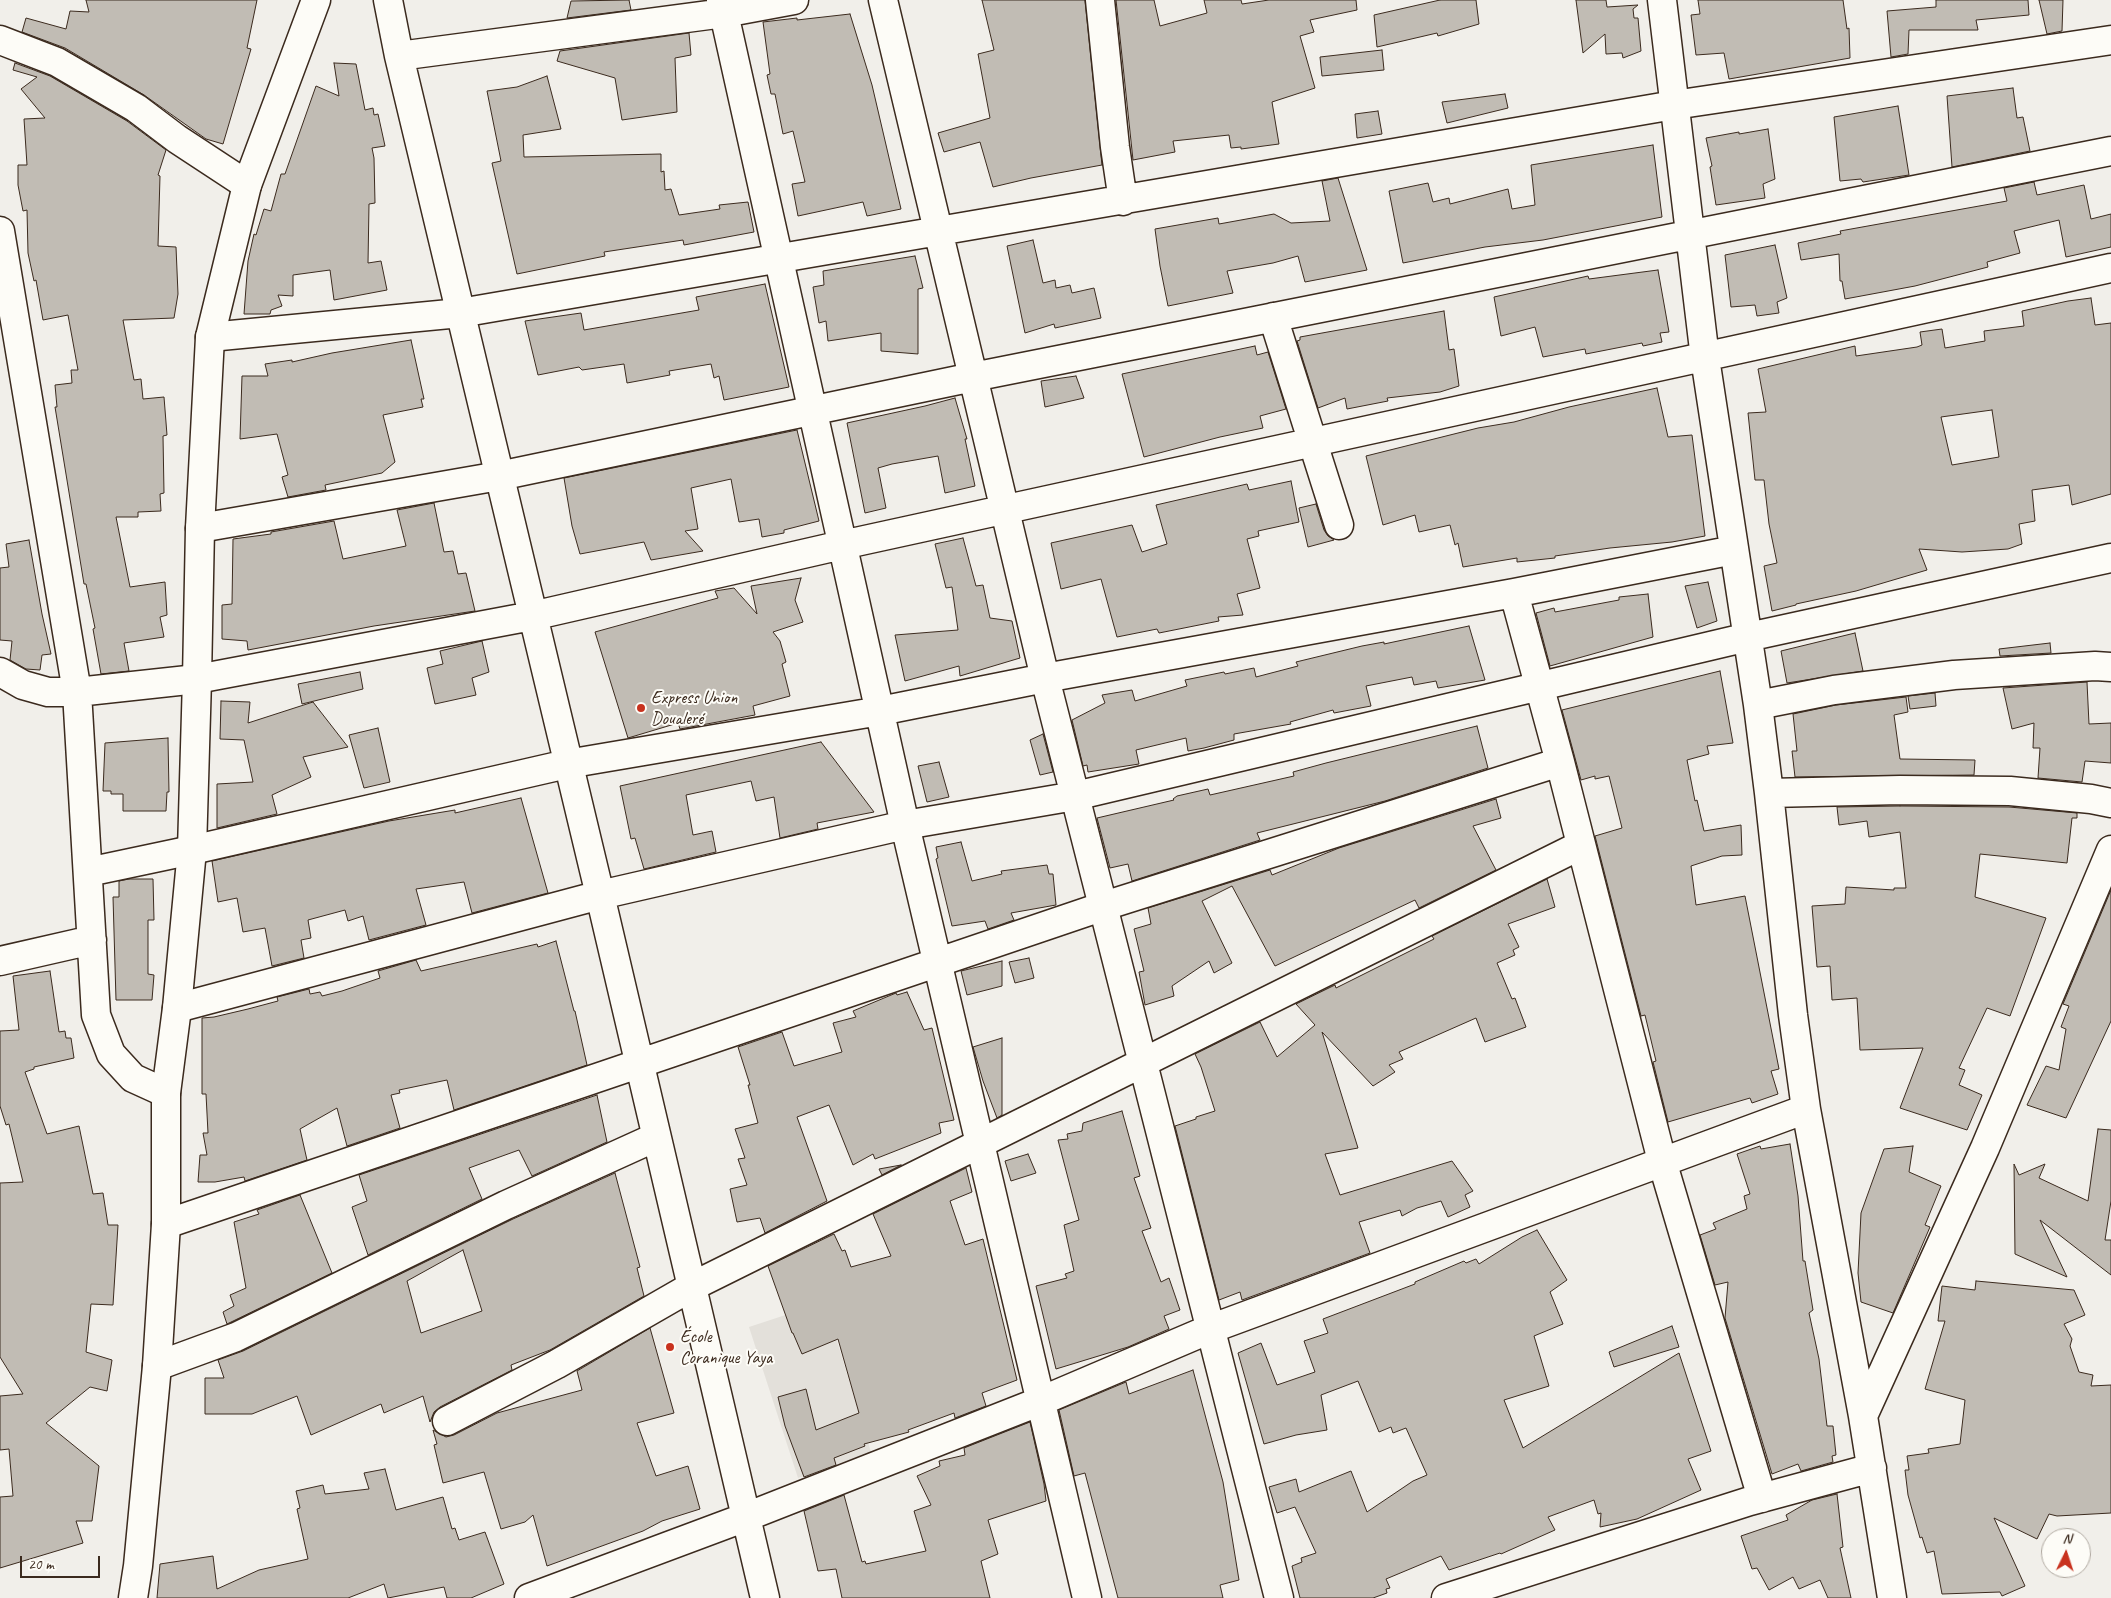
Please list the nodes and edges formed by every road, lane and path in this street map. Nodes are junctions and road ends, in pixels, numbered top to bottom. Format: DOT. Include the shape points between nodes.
graph roads {
  1 [pos="316,0"];
  2 [pos="388,0"];
  3 [pos="794,0"];
  4 [pos="883,0"];
  5 [pos="1100,0"];
  6 [pos="1662,0"];
  7 [pos="723,7"];
  8 [pos="0,40"];
  9 [pos="2111,40"];
  10 [pos="399,56"];
  11 [pos="1674,105"];
  12 [pos="2111,151"];
  13 [pos="246,186"];
  14 [pos="1123,200"];
  15 [pos="938,230"];
  16 [pos="0,231"];
  17 [pos="1690,233"];
  18 [pos="778,259"];
  19 [pos="3,264"];
  20 [pos="2111,268"];
  21 [pos="460,313"];
  22 [pos="1273,317"];
  23 [pos="210,337"];
  24 [pos="1705,358"];
  25 [pos="973,377"];
  26 [pos="812,411"];
  27 [pos="1314,443"];
  28 [pos="499,476"];
  29 [pos="1005,510"];
  30 [pos="1339,525"];
  31 [pos="200,528"];
  32 [pos="842,545"];
  33 [pos="1734,550"];
  34 [pos="2111,558"];
  35 [pos="1514,593"];
  36 [pos="532,616"];
  37 [pos="1748,637"];
  38 [pos="2111,667"];
  39 [pos="0,672"];
  40 [pos="1045,678"];
  41 [pos="198,679"];
  42 [pos="1540,686"];
  43 [pos="77,692"];
  44 [pos="1758,705"];
  45 [pos="880,711"];
  46 [pos="1560,762"];
  47 [pos="567,764"];
  48 [pos="1769,793"];
  49 [pos="1075,796"];
  50 [pos="2111,803"];
  51 [pos="905,825"];
  52 [pos="1581,845"];
  53 [pos="192,850"];
  54 [pos="2111,850"];
  55 [pos="88,872"];
  56 [pos="600,895"];
  57 [pos="1104,906"];
  58 [pos="92,940"];
  59 [pos="0,961"];
  60 [pos="938,962"];
  61 [pos="177,1008"];
  62 [pos="1143,1064"];
  63 [pos="638,1065"];
  64 [pos="166,1093"];
  65 [pos="1806,1109"];
  66 [pos="656,1137"];
  67 [pos="980,1142"];
  68 [pos="1662,1161"];
  69 [pos="166,1224"];
  70 [pos="691,1287"];
  71 [pos="1210,1328"];
  72 [pos="157,1366"];
  73 [pos="1041,1401"];
  74 [pos="1863,1416"];
  75 [pos="447,1421"];
  76 [pos="1872,1468"];
  77 [pos="1762,1498"];
  78 [pos="746,1517"];
  79 [pos="133,1598"];
  80 [pos="530,1598"];
  81 [pos="765,1598"];
  82 [pos="1087,1598"];
  83 [pos="1279,1598"];
  84 [pos="1446,1598"];
  85 [pos="1892,1598"];
  1 -- 13 [label="street"];
  2 -- 10 [label="street"];
  3 -- 7 [label="street"];
  4 -- 15 [label="street"];
  5 -- 14 [label="street"];
  6 -- 11 [label="street"];
  7 -- 10 [label="street"];
  7 -- 18 [label="street"];
  8 -- 13 [label="street" via="57,62 136,108"];
  9 -- 11 [label="street"];
  10 -- 21 [label="street"];
  11 -- 14 [label="street"];
  11 -- 17 [label="street"];
  12 -- 17 [label="street"];
  13 -- 23 [label="street"];
  14 -- 15 [label="street"];
  15 -- 18 [label="street"];
  15 -- 25 [label="street"];
  16 -- 19 [label="street"];
  17 -- 22 [label="street"];
  17 -- 24 [label="street"];
  18 -- 21 [label="street"];
  18 -- 26 [label="street"];
  19 -- 43 [label="street"];
  20 -- 24 [label="street"];
  21 -- 23 [label="street"];
  21 -- 28 [label="street"];
  22 -- 25 [label="street"];
  22 -- 27 [label="street"];
  23 -- 31 [label="street"];
  24 -- 27 [label="street"];
  24 -- 33 [label="street"];
  25 -- 26 [label="street"];
  25 -- 29 [label="street"];
  26 -- 28 [label="street"];
  26 -- 32 [label="street"];
  27 -- 29 [label="street"];
  27 -- 30 [label="street"];
  28 -- 31 [label="street"];
  28 -- 36 [label="street"];
  29 -- 32 [label="street"];
  29 -- 40 [label="street"];
  31 -- 41 [label="street"];
  32 -- 36 [label="street"];
  32 -- 45 [label="street"];
  33 -- 35 [label="street"];
  33 -- 37 [label="street"];
  34 -- 37 [label="street"];
  35 -- 40 [label="street"];
  35 -- 42 [label="street"];
  36 -- 41 [label="street"];
  36 -- 47 [label="street"];
  37 -- 42 [label="street"];
  37 -- 44 [label="street"];
  38 -- 44 [label="street" via="1954,675 1834,690"];
  39 -- 43 [label="street" via="23,685 48,692"];
  40 -- 45 [label="street"];
  40 -- 49 [label="street"];
  41 -- 43 [label="street"];
  41 -- 53 [label="street"];
  42 -- 46 [label="street"];
  42 -- 49 [label="street"];
  43 -- 55 [label="street"];
  44 -- 48 [label="street"];
  45 -- 47 [label="street"];
  45 -- 51 [label="street"];
  46 -- 52 [label="street"];
  46 -- 57 [label="street"];
  47 -- 53 [label="street"];
  47 -- 56 [label="street"];
  48 -- 50 [label="street" via="2010,791"];
  48 -- 65 [label="street"];
  49 -- 51 [label="street"];
  49 -- 57 [label="street"];
  51 -- 56 [label="street"];
  51 -- 60 [label="street"];
  52 -- 62 [label="street"];
  52 -- 68 [label="street"];
  53 -- 55 [label="street"];
  53 -- 61 [label="street"];
  54 -- 74 [label="street" via="1985,1148"];
  55 -- 58 [label="street"];
  56 -- 61 [label="street"];
  56 -- 63 [label="street"];
  57 -- 60 [label="street"];
  57 -- 62 [label="street"];
  58 -- 59 [label="street"];
  58 -- 64 [label="street" via="96,1015 110,1054 133,1078"];
  60 -- 63 [label="street"];
  60 -- 67 [label="street"];
  61 -- 64 [label="street"];
  62 -- 67 [label="street"];
  62 -- 71 [label="street"];
  63 -- 66 [label="street"];
  63 -- 69 [label="street"];
  64 -- 69 [label="street"];
  65 -- 68 [label="street"];
  65 -- 74 [label="street"];
  66 -- 70 [label="street"];
  66 -- 72 [label="street" via="506,1204 236,1337"];
  67 -- 70 [label="street"];
  67 -- 73 [label="street"];
  68 -- 71 [label="street"];
  68 -- 77 [label="street"];
  69 -- 72 [label="street"];
  70 -- 75 [label="street" via="557,1364"];
  70 -- 78 [label="street"];
  71 -- 73 [label="street"];
  71 -- 83 [label="street"];
  72 -- 79 [label="street"];
  73 -- 78 [label="street"];
  73 -- 82 [label="street"];
  74 -- 76 [label="street"];
  76 -- 77 [label="street"];
  76 -- 85 [label="street"];
  77 -- 84 [label="street"];
  78 -- 80 [label="street"];
  78 -- 81 [label="street"];
}
